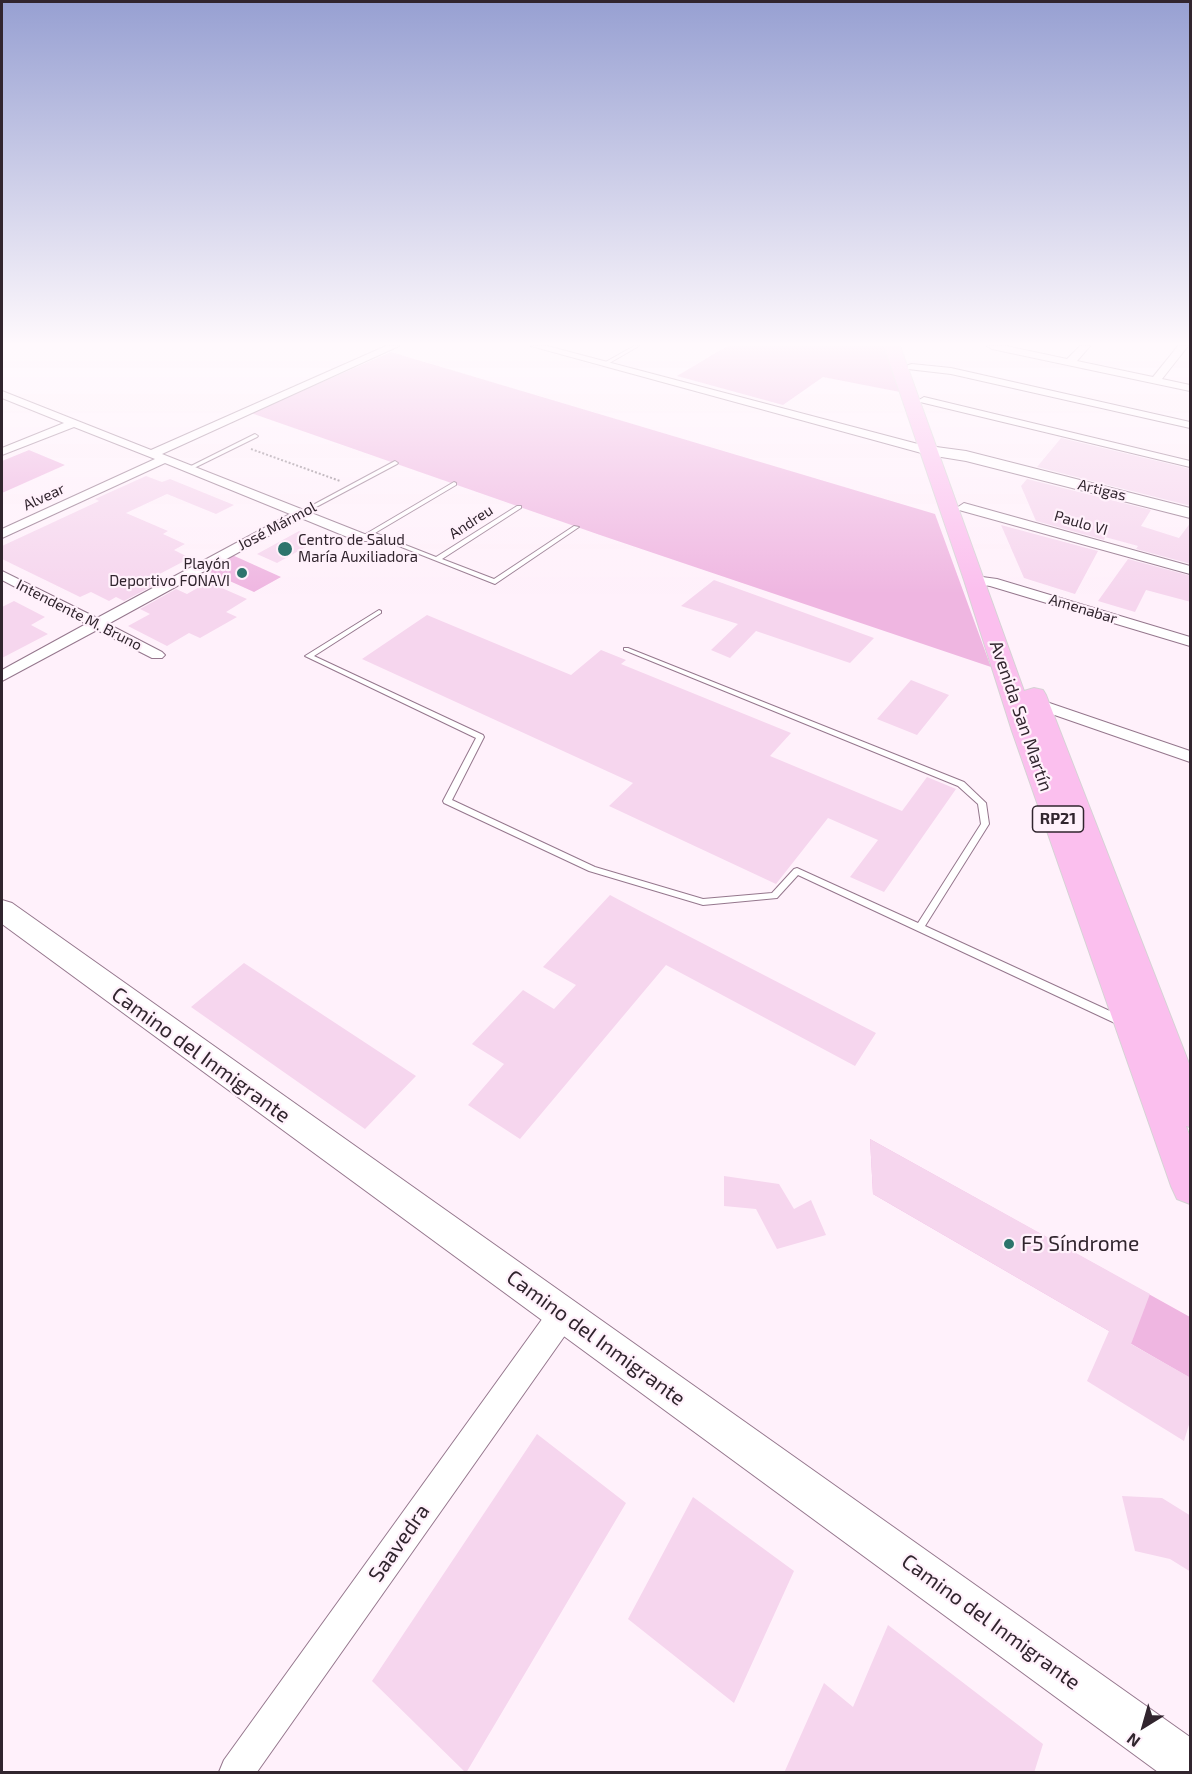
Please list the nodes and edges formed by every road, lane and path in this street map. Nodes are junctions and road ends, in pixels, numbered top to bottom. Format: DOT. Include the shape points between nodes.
graph roads {
  1 [pos="59,429"];
  2 [pos="88,429"];
  3 [pos="208,429"];
  4 [pos="851,429"];
  5 [pos="927,429"];
  6 [pos="931,429"];
  7 [pos="1044,429"];
  8 [pos="255,436"];
  9 [pos="237,445"];
  10 [pos="936,451"];
  11 [pos="2,452"];
  12 [pos="151,454"];
  13 [pos="165,459"];
  14 [pos="395,463"];
  15 [pos="1191,464"];
  16 [pos="188,469"];
  17 [pos="454,484"];
  18 [pos="352,486"];
  19 [pos="519,507"];
  20 [pos="963,507"];
  21 [pos="301,513"];
  22 [pos="1191,513"];
  23 [pos="576,527"];
  24 [pos="2,534"];
  25 [pos="367,536"];
  26 [pos="437,559"];
  27 [pos="1191,570"];
  28 [pos="2,575"];
  29 [pos="984,581"];
  30 [pos="379,612"];
  31 [pos="98,624"];
  32 [pos="1191,642"];
  33 [pos="626,649"];
  34 [pos="157,655"];
  35 [pos="2,676"];
  36 [pos="1025,699"];
  37 [pos="1191,757"];
  38 [pos="2,910"];
  39 [pos="920,927"];
  40 [pos="1147,1028"];
  41 [pos="1191,1111"];
  42 [pos="1191,1186"];
  43 [pos="563,1314"];
  44 [pos="1191,1766"];
  45 [pos="236,1773"];
  1 -- 11 [label="street"];
  2 -- 12 [label="street"];
  3 -- 12 [label="street"];
  4 -- 10 [label="street, Artigas"];
  5 -- 10 [label="main road, Avenida San Martín / RP21"];
  6 -- 10 [label="main road, Avenida San Martín / RP21"];
  7 -- 15 [label="street"];
  8 -- 9 [label="lane"];
  9 -- 16 [label="lane"];
  9 -- 18 [label="path"];
  10 -- 20 [label="main road, Avenida San Martín / RP21"];
  10 -- 22 [label="main road, Artigas"];
  10 -- 29 [label="main road, Avenida San Martín / RP21"];
  12 -- 13 [label="street"];
  13 -- 16 [label="street"];
  13 -- 24 [label="street, Alvear"];
  14 -- 18 [label="lane, José Mármol"];
  16 -- 21 [label="street"];
  17 -- 25 [label="lane"];
  18 -- 21 [label="lane, José Mármol"];
  19 -- 26 [label="lane, Andreu"];
  20 -- 27 [label="street, Paulo VI"];
  20 -- 29 [label="main road, Avenida San Martín / RP21"];
  21 -- 25 [label="street"];
  21 -- 31 [label="street, José Mármol"];
  23 -- 26 [label="lane" via="495,582"];
  25 -- 26 [label="lane"];
  28 -- 31 [label="street, Intendente M. Bruno"];
  29 -- 32 [label="street, Amenabar"];
  29 -- 36 [label="main road, Avenida San Martín / RP21"];
  30 -- 39 [label="lane" via="309,656 480,737 447,801 592,869 703,902 774,896 797,871"];
  31 -- 34 [label="street, Intendente M. Bruno"];
  31 -- 35 [label="street, José Mármol"];
  33 -- 39 [label="lane" via="962,784 982,803 985,824"];
  36 -- 37 [label="street"];
  36 -- 40 [label="main road, Avenida San Martín / RP21"];
  38 -- 43 [label="main road, Camino del Inmigrante"];
  39 -- 40 [label="lane"];
  40 -- 41 [label="main road, Avenida San Martín / RP21"];
  40 -- 42 [label="main road, Avenida San Martín / RP21"];
  43 -- 44 [label="main road, Camino del Inmigrante"];
  43 -- 45 [label="street, Saavedra"];
}
